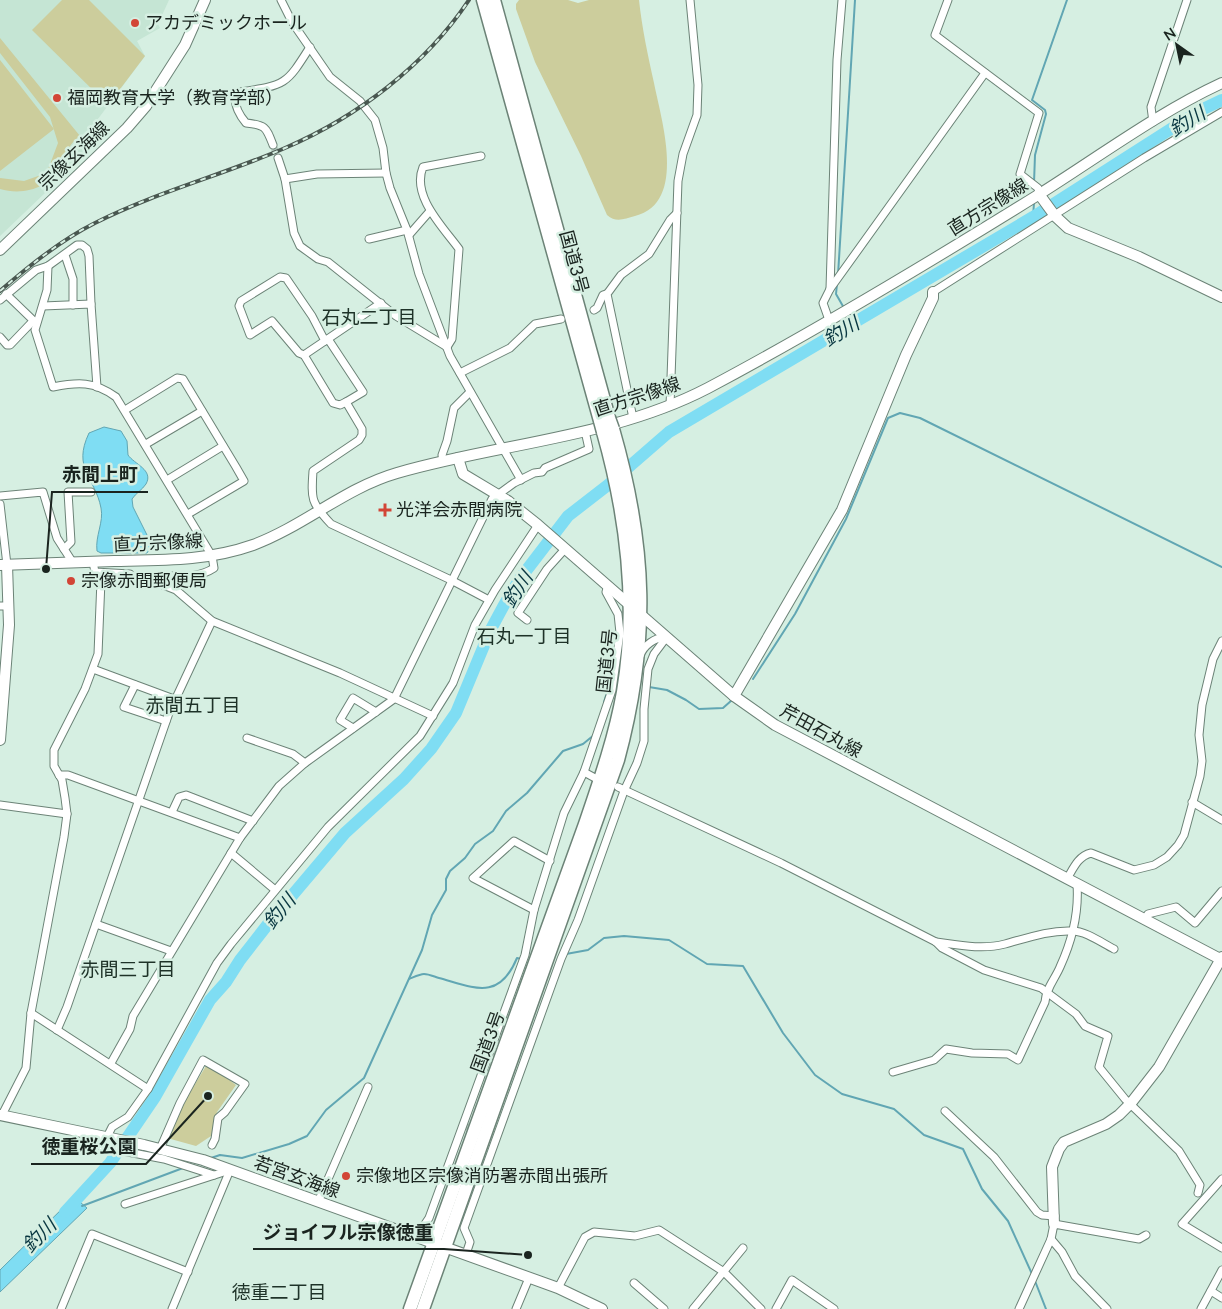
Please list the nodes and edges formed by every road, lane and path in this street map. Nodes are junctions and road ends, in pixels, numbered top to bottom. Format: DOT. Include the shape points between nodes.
graph roads {
  1 [pos="205,0"];
  2 [pos="281,0"];
  3 [pos="690,0"];
  4 [pos="842,0"];
  5 [pos="948,0"];
  6 [pos="1186,0"];
  7 [pos="487,2"];
  8 [pos="310,47"];
  9 [pos="985,73"];
  10 [pos="1222,83"];
  11 [pos="1222,112"];
  12 [pos="1153,122"];
  13 [pos="273,145"];
  14 [pos="480,156"];
  15 [pos="278,158"];
  16 [pos="386,173"];
  17 [pos="285,179"];
  18 [pos="1040,195"];
  19 [pos="430,211"];
  20 [pos="677,213"];
  21 [pos="1054,215"];
  22 [pos="408,233"];
  23 [pos="369,238"];
  24 [pos="0,250"];
  25 [pos="65,254"];
  26 [pos="48,266"];
  27 [pos="830,289"];
  28 [pos="933,292"];
  29 [pos="6,294"];
  30 [pos="607,294"];
  31 [pos="1222,297"];
  32 [pos="0,300"];
  33 [pos="91,304"];
  34 [pos="381,304"];
  35 [pos="73,305"];
  36 [pos="43,306"];
  37 [pos="594,310"];
  38 [pos="560,319"];
  39 [pos="829,320"];
  40 [pos="34,322"];
  41 [pos="0,337"];
  42 [pos="326,340"];
  43 [pos="447,347"];
  44 [pos="304,355"];
  45 [pos="460,373"];
  46 [pos="97,387"];
  47 [pos="470,392"];
  48 [pos="346,402"];
  49 [pos="670,406"];
  50 [pos="125,410"];
  51 [pos="202,411"];
  52 [pos="633,418"];
  53 [pos="585,431"];
  54 [pos="146,444"];
  55 [pos="223,446"];
  56 [pos="503,448"];
  57 [pos="458,458"];
  58 [pos="443,462"];
  59 [pos="167,480"];
  60 [pos="521,480"];
  61 [pos="623,488"];
  62 [pos="91,492"];
  63 [pos="496,494"];
  64 [pos="0,496"];
  65 [pos="0,504"];
  66 [pos="319,511"];
  67 [pos="188,514"];
  68 [pos="539,526"];
  69 [pos="565,548"];
  70 [pos="64,549"];
  71 [pos="212,556"];
  72 [pos="93,562"];
  73 [pos="73,563"];
  74 [pos="4,565"];
  75 [pos="134,580"];
  76 [pos="452,580"];
  77 [pos="158,583"];
  78 [pos="608,585"];
  79 [pos="489,600"];
  80 [pos="630,605"];
  81 [pos="4,606"];
  82 [pos="640,614"];
  83 [pos="526,620"];
  84 [pos="212,621"];
  85 [pos="666,638"];
  86 [pos="1222,641"];
  87 [pos="638,660"];
  88 [pos="93,669"];
  89 [pos="135,685"];
  90 [pos="734,696"];
  91 [pos="174,699"];
  92 [pos="394,699"];
  93 [pos="376,712"];
  94 [pos="433,716"];
  95 [pos="166,721"];
  96 [pos="353,728"];
  97 [pos="246,738"];
  98 [pos="0,740"];
  99 [pos="305,764"];
  100 [pos="584,772"];
  101 [pos="59,774"];
  102 [pos="595,778"];
  103 [pos="621,789"];
  104 [pos="139,800"];
  105 [pos="1192,802"];
  106 [pos="0,805"];
  107 [pos="172,812"];
  108 [pos="66,814"];
  109 [pos="1222,820"];
  110 [pos="253,821"];
  111 [pos="240,838"];
  112 [pos="231,853"];
  113 [pos="550,861"];
  114 [pos="1067,879"];
  115 [pos="1077,884"];
  116 [pos="274,889"];
  117 [pos="1222,891"];
  118 [pos="534,910"];
  119 [pos="1144,920"];
  120 [pos="96,924"];
  121 [pos="1073,931"];
  122 [pos="936,942"];
  123 [pos="547,945"];
  124 [pos="1114,949"];
  125 [pos="171,951"];
  126 [pos="1221,959"];
  127 [pos="1046,993"];
  128 [pos="32,1013"];
  129 [pos="57,1030"];
  130 [pos="111,1063"];
  131 [pos="893,1072"];
  132 [pos="368,1087"];
  133 [pos="148,1090"];
  134 [pos="1131,1103"];
  135 [pos="945,1111"];
  136 [pos="1,1115"];
  137 [pos="107,1141"];
  138 [pos="212,1145"];
  139 [pos="160,1149"];
  140 [pos="142,1150"];
  141 [pos="227,1169"];
  142 [pos="214,1174"];
  143 [pos="1222,1179"];
  144 [pos="1198,1193"];
  145 [pos="318,1202"];
  146 [pos="125,1204"];
  147 [pos="1055,1220"];
  148 [pos="1146,1235"];
  149 [pos="417,1236"];
  150 [pos="1051,1239"];
  151 [pos="439,1244"];
  152 [pos="743,1248"];
  153 [pos="1222,1248"];
  154 [pos="466,1254"];
  155 [pos="1222,1270"];
  156 [pos="188,1272"];
  157 [pos="724,1272"];
  158 [pos="529,1278"];
  159 [pos="634,1283"];
  160 [pos="558,1288"];
  161 [pos="1211,1291"];
  162 [pos="1222,1298"];
  163 [pos="61,1309"];
  164 [pos="172,1309"];
  165 [pos="410,1309"];
  166 [pos="423,1309"];
  167 [pos="516,1309"];
  168 [pos="602,1309"];
  169 [pos="664,1309"];
  170 [pos="693,1309"];
  171 [pos="762,1309"];
  172 [pos="776,1309"];
  173 [pos="834,1309"];
  174 [pos="1019,1309"];
  175 [pos="1107,1309"];
  176 [pos="1200,1309"];
  1 -- 24 [label="main road, 宗像玄海線" via="185,45 146,106"];
  2 -- 8 [label="street"];
  3 -- 20 [label="street" via="698,85 697,115 683,154"];
  4 -- 27 [label="street" via="837,60"];
  5 -- 9 [label="street" via="935,34"];
  6 -- 12 [label="street" via="1151,108"];
  7 -- 61 [label="highway, 国道3号"];
  8 -- 13 [label="street" via="280,85 235,95 241,117 246,123 266,128"];
  8 -- 16 [label="street" via="330,77 360,101 375,120"];
  9 -- 18 [label="street" via="1039,113 1020,174 1038,188"];
  9 -- 27 [label="street"];
  10 -- 12 [label="main road, 直方宗像線"];
  11 -- 21 [label="street"];
  12 -- 18 [label="main road, 直方宗像線"];
  14 -- 19 [label="street" via="423,167 420,172 425,203"];
  15 -- 17 [label="street"];
  16 -- 17 [label="street" via="317,174"];
  16 -- 22 [label="street"];
  17 -- 34 [label="street" via="294,233 300,246 328,262"];
  18 -- 21 [label="main road"];
  18 -- 39 [label="main road, 直方宗像線"];
  19 -- 22 [label="street"];
  19 -- 43 [label="street" via="459,249 452,339"];
  20 -- 30 [label="street" via="653,250 621,275"];
  20 -- 49 [label="street"];
  21 -- 28 [label="street"];
  21 -- 31 [label="main road" via="1068,228 1139,257"];
  22 -- 23 [label="street"];
  22 -- 43 [label="street" via="419,274"];
  25 -- 26 [label="street"];
  25 -- 33 [label="street" via="77,245 87,249"];
  25 -- 35 [label="street" via="72,279"];
  26 -- 29 [label="street" via="36,270"];
  26 -- 36 [label="street"];
  27 -- 39 [label="street" via="823,303"];
  28 -- 90 [label="main road" via="842,510"];
  29 -- 32 [label="street"];
  29 -- 40 [label="street"];
  30 -- 37 [label="street" via="602,295"];
  30 -- 52 [label="street"];
  33 -- 35 [label="street"];
  33 -- 46 [label="street"];
  34 -- 42 [label="street"];
  34 -- 43 [label="street"];
  35 -- 36 [label="street"];
  36 -- 40 [label="street"];
  38 -- 45 [label="street" via="535,324 510,348"];
  39 -- 49 [label="main road, 直方宗像線"];
  40 -- 41 [label="street" via="8,346"];
  40 -- 46 [label="street" via="53,387 76,382"];
  42 -- 44 [label="street"];
  42 -- 44 [label="street" via="286,278 280,277 241,301 239,306 250,335 272,322"];
  42 -- 48 [label="street" via="363,392"];
  43 -- 45 [label="street"];
  44 -- 48 [label="street" via="333,403 340,405"];
  45 -- 47 [label="street"];
  46 -- 50 [label="street" via="116,397"];
  47 -- 56 [label="street"];
  47 -- 58 [label="street" via="454,408 442,454"];
  48 -- 66 [label="street" via="362,429 362,435 313,471 311,495"];
  49 -- 52 [label="main road, 直方宗像線"];
  50 -- 51 [label="street" via="177,378 183,379"];
  50 -- 54 [label="street"];
  51 -- 54 [label="street"];
  51 -- 55 [label="street"];
  52 -- 53 [label="main road, 直方宗像線"];
  53 -- 56 [label="main road, 直方宗像線"];
  53 -- 60 [label="street" via="589,449"];
  54 -- 59 [label="street"];
  55 -- 59 [label="street"];
  55 -- 67 [label="street" via="244,481"];
  56 -- 57 [label="main road, 直方宗像線"];
  56 -- 60 [label="street"];
  57 -- 58 [label="main road, 直方宗像線"];
  57 -- 63 [label="main road, 芹田石丸線" via="463,474"];
  58 -- 66 [label="main road, 直方宗像線" via="376,480"];
  59 -- 67 [label="street"];
  60 -- 63 [label="street"];
  61 -- 80 [label="highway, 国道3号"];
  61 -- 82 [label="highway, 国道3号" via="641,578"];
  62 -- 70 [label="street" via="68,492 71,542"];
  63 -- 68 [label="main road, 芹田石丸線"];
  63 -- 76 [label="street"];
  64 -- 70 [label="street" via="43,492 50,522"];
  65 -- 74 [label="street"];
  66 -- 71 [label="main road, 直方宗像線" via="267,539"];
  66 -- 76 [label="street" via="331,524"];
  67 -- 71 [label="street"];
  68 -- 69 [label="main road, 芹田石丸線"];
  68 -- 79 [label="street"];
  69 -- 78 [label="main road, 芹田石丸線"];
  69 -- 83 [label="street" via="518,613"];
  70 -- 73 [label="street"];
  71 -- 72 [label="main road, 直方宗像線" via="183,560"];
  71 -- 77 [label="street" via="214,568 208,572 188,577 163,576"];
  72 -- 73 [label="main road, 直方宗像線"];
  72 -- 75 [label="street" via="95,572 130,574"];
  73 -- 74 [label="main road, 直方宗像線"];
  74 -- 81 [label="main road"];
  75 -- 77 [label="street"];
  75 -- 88 [label="street" via="101,580 98,654"];
  76 -- 79 [label="street"];
  76 -- 92 [label="street"];
  77 -- 84 [label="street" via="176,590"];
  78 -- 80 [label="main road, 芹田石丸線"];
  78 -- 100 [label="street" via="606,592 618,614 620,633 612,690"];
  79 -- 94 [label="street" via="475,625 453,683"];
  80 -- 82 [label="main road, 芹田石丸線"];
  80 -- 123 [label="highway, 国道3号" via="623,690 616,724"];
  81 -- 98 [label="main road" via="9,625"];
  82 -- 85 [label="main road, 芹田石丸線"];
  82 -- 87 [label="highway, 国道3号"];
  84 -- 91 [label="street"];
  84 -- 92 [label="street" via="340,673"];
  85 -- 87 [label="street" via="653,641 642,650"];
  85 -- 90 [label="main road, 芹田石丸線"];
  85 -- 103 [label="street" via="648,669 644,741 637,763"];
  86 -- 105 [label="street" via="1212,659 1202,706 1202,761"];
  87 -- 123 [label="highway, 国道3号" via="634,693 618,760"];
  88 -- 89 [label="street"];
  88 -- 101 [label="street" via="54,750 54,766"];
  89 -- 91 [label="street"];
  89 -- 95 [label="street" via="124,707"];
  90 -- 114 [label="main road, 芹田石丸線" via="801,740"];
  91 -- 95 [label="street"];
  92 -- 93 [label="street"];
  92 -- 94 [label="street"];
  93 -- 96 [label="street"];
  93 -- 96 [label="street" via="353,698 340,720"];
  94 -- 116 [label="street" via="420,736 328,827"];
  95 -- 104 [label="street"];
  96 -- 99 [label="street"];
  97 -- 99 [label="street" via="293,754"];
  99 -- 110 [label="street" via="279,786"];
  100 -- 102 [label="street"];
  100 -- 113 [label="street" via="564,813"];
  101 -- 104 [label="street"];
  101 -- 108 [label="street"];
  103 -- 122 [label="street"];
  103 -- 154 [label="street" via="464,1228 470,1242"];
  104 -- 107 [label="street"];
  104 -- 120 [label="street"];
  105 -- 109 [label="street"];
  105 -- 114 [label="street" via="1184,835 1167,857 1154,865 1134,870 1091,853 1086,854 1076,863"];
  106 -- 108 [label="street"];
  107 -- 110 [label="street" via="179,797 186,795"];
  107 -- 111 [label="street"];
  108 -- 128 [label="street"];
  110 -- 111 [label="street"];
  111 -- 112 [label="street"];
  112 -- 116 [label="street"];
  112 -- 125 [label="street"];
  113 -- 118 [label="street"];
  113 -- 118 [label="street" via="514,841 473,878"];
  114 -- 115 [label="main road, 芹田石丸線"];
  115 -- 119 [label="main road, 芹田石丸線"];
  115 -- 121 [label="street"];
  116 -- 133 [label="street" via="217,963"];
  117 -- 119 [label="street" via="1195,923 1176,907 1148,914"];
  118 -- 149 [label="street" via="525,955 429,1218"];
  119 -- 126 [label="main road, 芹田石丸線"];
  120 -- 125 [label="street"];
  120 -- 129 [label="street"];
  121 -- 122 [label="street" via="1032,935 1004,945 968,947"];
  121 -- 124 [label="street"];
  121 -- 127 [label="street" via="1060,968"];
  122 -- 127 [label="street" via="984,970 1041,988"];
  123 -- 151 [label="highway, 国道3号"];
  125 -- 130 [label="street" via="133,1016"];
  126 -- 134 [label="main road" via="1169,1050"];
  127 -- 131 [label="street" via="1045,1002 1018,1060 1008,1054 946,1049 934,1060"];
  127 -- 134 [label="street" via="1076,1014 1085,1026 1108,1036 1099,1067"];
  128 -- 129 [label="street"];
  128 -- 136 [label="street" via="26,1068"];
  129 -- 130 [label="street"];
  130 -- 133 [label="street"];
  132 -- 145 [label="street"];
  133 -- 137 [label="street" via="128,1117 112,1127"];
  134 -- 144 [label="street" via="1178,1151 1200,1185"];
  134 -- 147 [label="main road" via="1106,1124 1064,1142 1059,1149 1052,1167"];
  135 -- 147 [label="street" via="994,1157 1037,1212"];
  136 -- 137 [label="main road, 若宮玄海線"];
  137 -- 140 [label="main road, 若宮玄海線"];
  138 -- 139 [label="street" via="218,1118 245,1084 203,1060"];
  139 -- 140 [label="main road, 若宮玄海線"];
  139 -- 141 [label="main road, 若宮玄海線"];
  140 -- 142 [label="street"];
  141 -- 142 [label="street"];
  141 -- 145 [label="main road, 若宮玄海線"];
  141 -- 156 [label="street"];
  142 -- 146 [label="street"];
  143 -- 153 [label="street" via="1179,1222"];
  145 -- 149 [label="main road, 若宮玄海線"];
  147 -- 148 [label="street" via="1139,1239"];
  147 -- 150 [label="street"];
  149 -- 151 [label="main road, 若宮玄海線"];
  150 -- 174 [label="street"];
  150 -- 175 [label="street" via="1075,1276"];
  151 -- 154 [label="main road, 若宮玄海線"];
  151 -- 165 [label="highway, 国道3号"];
  151 -- 166 [label="highway, 国道3号"];
  152 -- 157 [label="street"];
  154 -- 158 [label="main road, 若宮玄海線"];
  155 -- 161 [label="street"];
  156 -- 163 [label="street" via="92,1234"];
  156 -- 164 [label="street"];
  157 -- 160 [label="street" via="659,1230 635,1236 594,1232 585,1237"];
  157 -- 170 [label="street"];
  157 -- 171 [label="street"];
  158 -- 160 [label="main road, 若宮玄海線"];
  158 -- 167 [label="street"];
  159 -- 169 [label="street"];
  160 -- 168 [label="main road, 若宮玄海線"];
  161 -- 162 [label="street"];
  161 -- 176 [label="street"];
  172 -- 173 [label="street" via="792,1280"];
}
